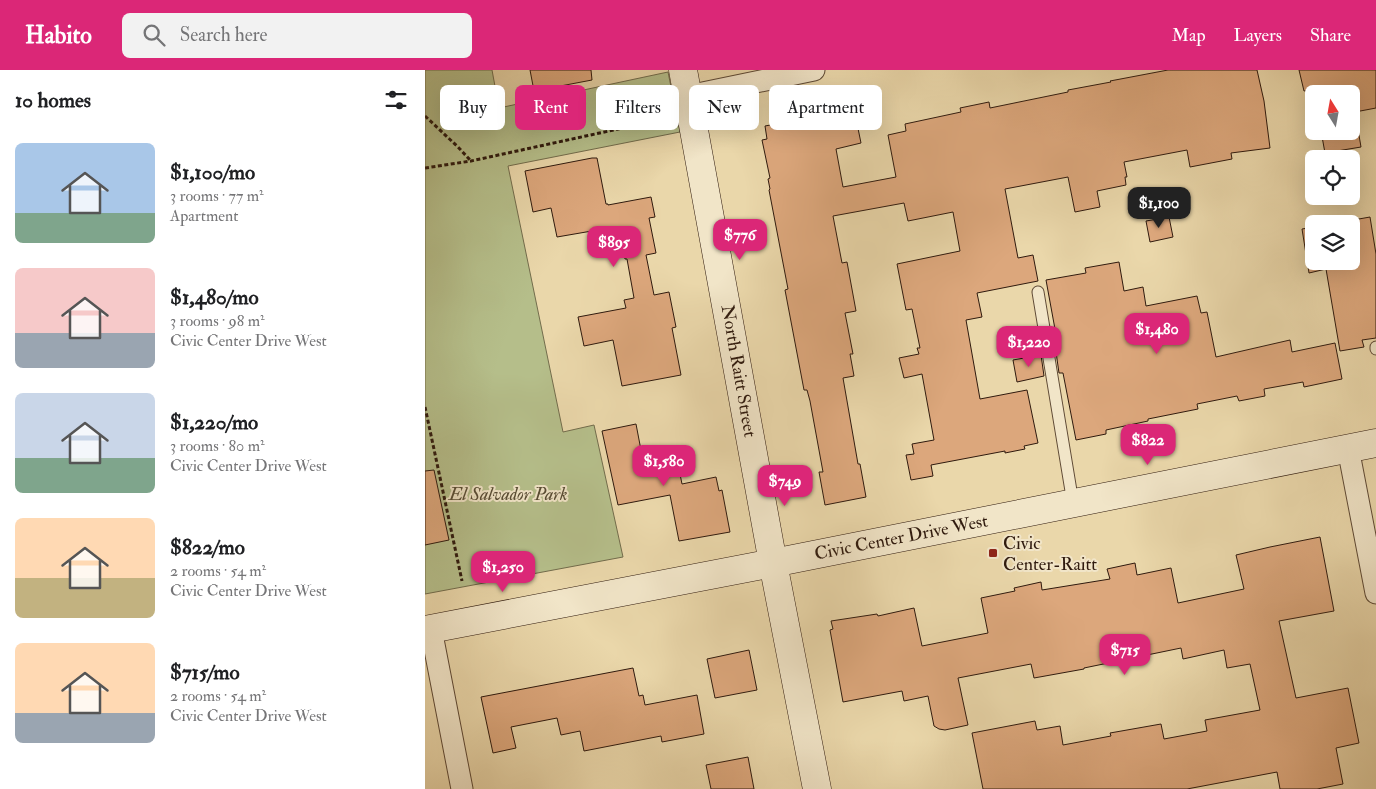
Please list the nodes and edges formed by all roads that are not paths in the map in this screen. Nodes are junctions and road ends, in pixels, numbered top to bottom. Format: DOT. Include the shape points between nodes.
graph roads {
  1 [pos="815,70"];
  2 [pos="686,83"];
  3 [pos="1038,292"];
  4 [pos="1376,443"];
  5 [pos="1347,448"];
  6 [pos="1073,503"];
  7 [pos="773,563"];
  8 [pos="1376,593"];
  9 [pos="428,630"];
  10 [pos="462,789"];
  11 [pos="817,789"];
  1 -- 2 [label="street"];
  2 -- 7 [label="main road, North Raitt Street"];
  3 -- 6 [label="lane"];
  4 -- 5 [label="main road, Civic Center Drive West"];
  5 -- 6 [label="main road, Civic Center Drive West"];
  5 -- 8 [label="street"];
  6 -- 7 [label="main road, Civic Center Drive West"];
  7 -- 9 [label="main road, Civic Center Drive West"];
  7 -- 11 [label="main road, North Raitt Street"];
  9 -- 10 [label="street"];
}
